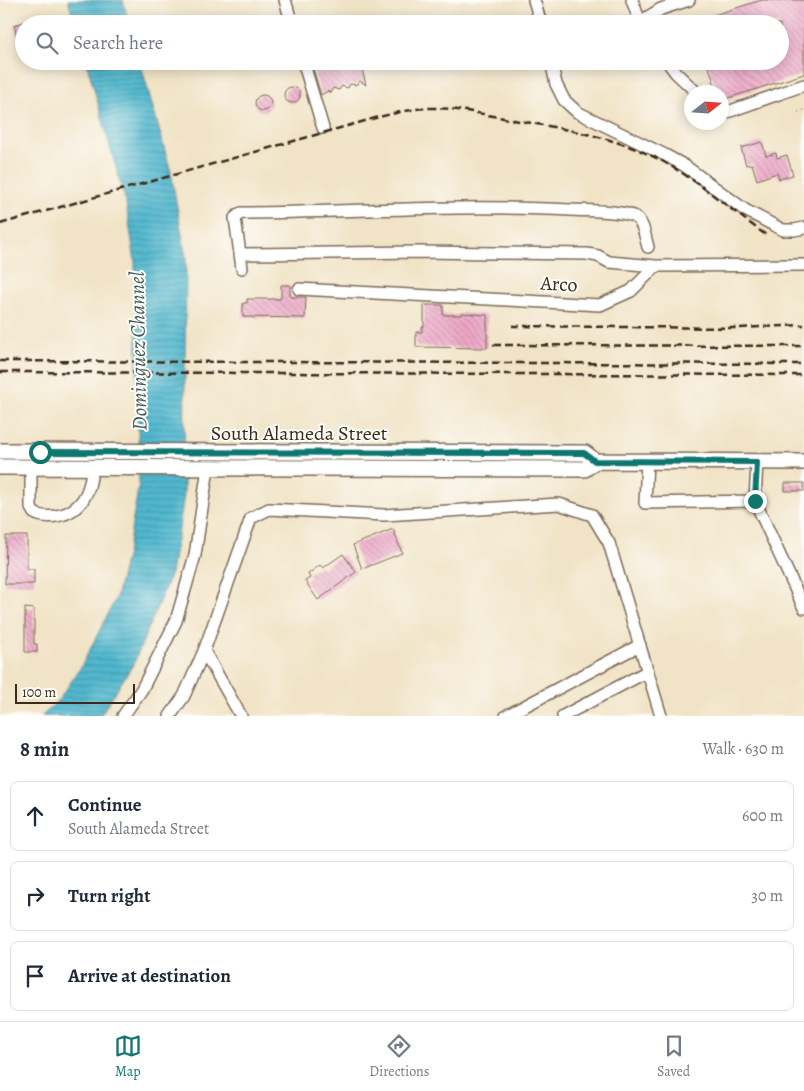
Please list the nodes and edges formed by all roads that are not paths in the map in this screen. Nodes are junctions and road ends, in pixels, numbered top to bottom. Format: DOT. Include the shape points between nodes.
graph roads {
  1 [pos="285,0"];
  2 [pos="534,0"];
  3 [pos="632,0"];
  4 [pos="689,0"];
  5 [pos="289,15"];
  6 [pos="538,15"];
  7 [pos="637,15"];
  8 [pos="652,15"];
  9 [pos="306,70"];
  10 [pos="553,70"];
  11 [pos="674,70"];
  12 [pos="689,85"];
  13 [pos="804,85"];
  14 [pos="729,112"];
  15 [pos="323,128"];
  16 [pos="804,228"];
  17 [pos="648,247"];
  18 [pos="240,254"];
  19 [pos="804,265"];
  20 [pos="656,266"];
  21 [pos="242,268"];
  22 [pos="299,289"];
  23 [pos="0,452"];
  24 [pos="125,460"];
  25 [pos="647,461"];
  26 [pos="757,462"];
  27 [pos="804,462"];
  28 [pos="203,463"];
  29 [pos="0,467"];
  30 [pos="31,467"];
  31 [pos="92,467"];
  32 [pos="755,501"];
  33 [pos="804,608"];
  34 [pos="640,645"];
  35 [pos="204,651"];
  36 [pos="648,672"];
  37 [pos="123,716"];
  38 [pos="170,716"];
  39 [pos="241,716"];
  40 [pos="506,716"];
  41 [pos="563,716"];
  42 [pos="661,716"];
  1 -- 5 [label="lane"];
  2 -- 6 [label="lane"];
  3 -- 7 [label="lane"];
  4 -- 8 [label="lane"];
  9 -- 15 [label="lane"];
  10 -- 16 [label="lane" via="564,100 577,112 685,166 746,210 783,230"];
  11 -- 12 [label="lane"];
  13 -- 14 [label="lane"];
  17 -- 18 [label="lane" via="639,220 628,215 530,208 418,208 240,213 235,218"];
  18 -- 20 [label="lane" via="587,254 609,262"];
  18 -- 21 [label="lane"];
  19 -- 20 [label="lane"];
  20 -- 22 [label="lane, Arco" via="631,291 600,305"];
  23 -- 24 [label="main road, South Alameda Street"];
  24 -- 28 [label="main road, South Alameda Street"];
  24 -- 31 [label="main road, South Alameda Street"];
  25 -- 26 [label="main road, South Alameda Street"];
  25 -- 28 [label="main road, South Alameda Street" via="595,461 584,453"];
  25 -- 32 [label="lane" via="645,503"];
  26 -- 27 [label="main road, South Alameda Street"];
  26 -- 32 [label="lane"];
  28 -- 37 [label="lane" via="195,555 176,621 142,689"];
  29 -- 30 [label="main road, South Alameda Street"];
  30 -- 31 [label="main road, South Alameda Street"];
  30 -- 31 [label="lane" via="31,508 43,517 65,514 78,507 90,485"];
  32 -- 33 [label="lane"];
  34 -- 35 [label="lane" via="609,544 592,515 559,504 384,515 269,509 251,518"];
  34 -- 36 [label="lane"];
  34 -- 40 [label="lane"];
  35 -- 38 [label="lane" via="184,696"];
  35 -- 39 [label="lane"];
  36 -- 41 [label="lane"];
  36 -- 42 [label="lane"];
}
